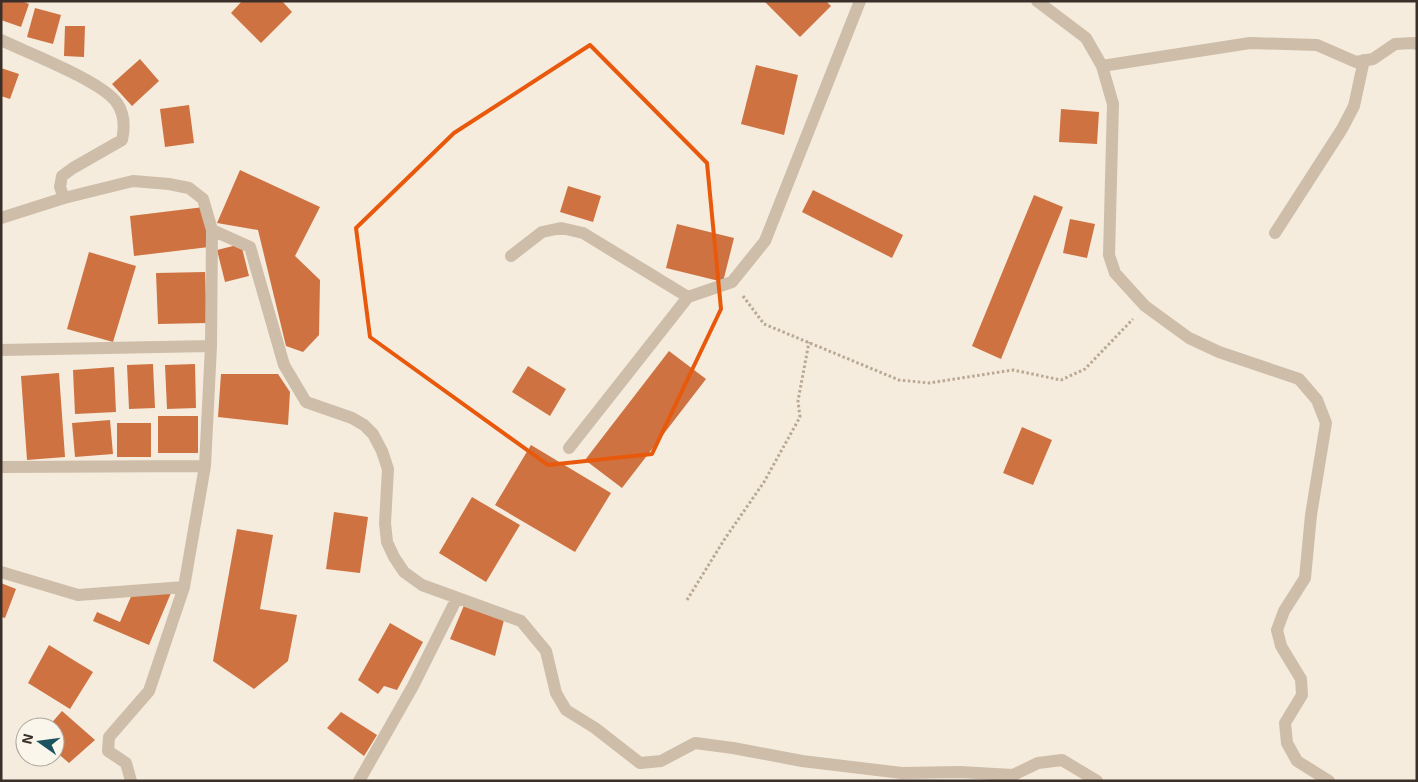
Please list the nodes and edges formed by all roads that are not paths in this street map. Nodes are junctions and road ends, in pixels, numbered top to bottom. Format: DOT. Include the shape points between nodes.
graph roads {
  1 [pos="860,1"];
  2 [pos="1037,1"];
  3 [pos="1,40"];
  4 [pos="1417,44"];
  5 [pos="1364,60"];
  6 [pos="1102,66"];
  7 [pos="64,198"];
  8 [pos="1,218"];
  9 [pos="212,230"];
  10 [pos="1275,233"];
  11 [pos="511,256"];
  12 [pos="688,297"];
  13 [pos="212,346"];
  14 [pos="1,350"];
  15 [pos="569,448"];
  16 [pos="205,466"];
  17 [pos="1,467"];
  18 [pos="1,572"];
  19 [pos="184,587"];
  20 [pos="457,598"];
  21 [pos="131,781"];
  22 [pos="359,781"];
  23 [pos="1097,781"];
  24 [pos="1329,781"];
  1 -- 12 [label="street" via="765,241 732,282"];
  2 -- 6 [label="street" via="1086,38"];
  3 -- 7 [label="street" via="92,83 116,102 122,113 125,126 122,140 62,176 60,187"];
  4 -- 5 [label="street" via="1395,44 1373,59"];
  5 -- 6 [label="street" via="1356,62 1317,46 1250,43"];
  5 -- 10 [label="street" via="1354,106"];
  6 -- 24 [label="street" via="1113,104 1109,255 1115,273 1145,306 1189,338 1219,352 1299,379 1317,400 1326,423 1311,515 1305,578 1284,611 1277,630 1281,646 1301,679 1302,695 1285,722 1287,743 1297,761"];
  7 -- 8 [label="street"];
  7 -- 9 [label="street" via="133,180 188,188 203,199"];
  9 -- 13 [label="street"];
  9 -- 20 [label="street" via="250,246 284,364 306,402 352,418 373,434 388,469 385,523 387,542 394,557 404,572 422,585"];
  11 -- 12 [label="street" via="542,232 561,228 582,233"];
  12 -- 15 [label="street"];
  13 -- 14 [label="street"];
  13 -- 16 [label="street"];
  16 -- 17 [label="street"];
  16 -- 19 [label="street"];
  18 -- 19 [label="street" via="78,595"];
  19 -- 21 [label="street" via="149,690 108,737 108,751 126,763"];
  20 -- 22 [label="street" via="413,686"];
  20 -- 23 [label="street" via="521,621 546,652 556,693 566,710 640,763 661,761 695,743 902,773 1013,775 1038,763 1062,760"];
}
